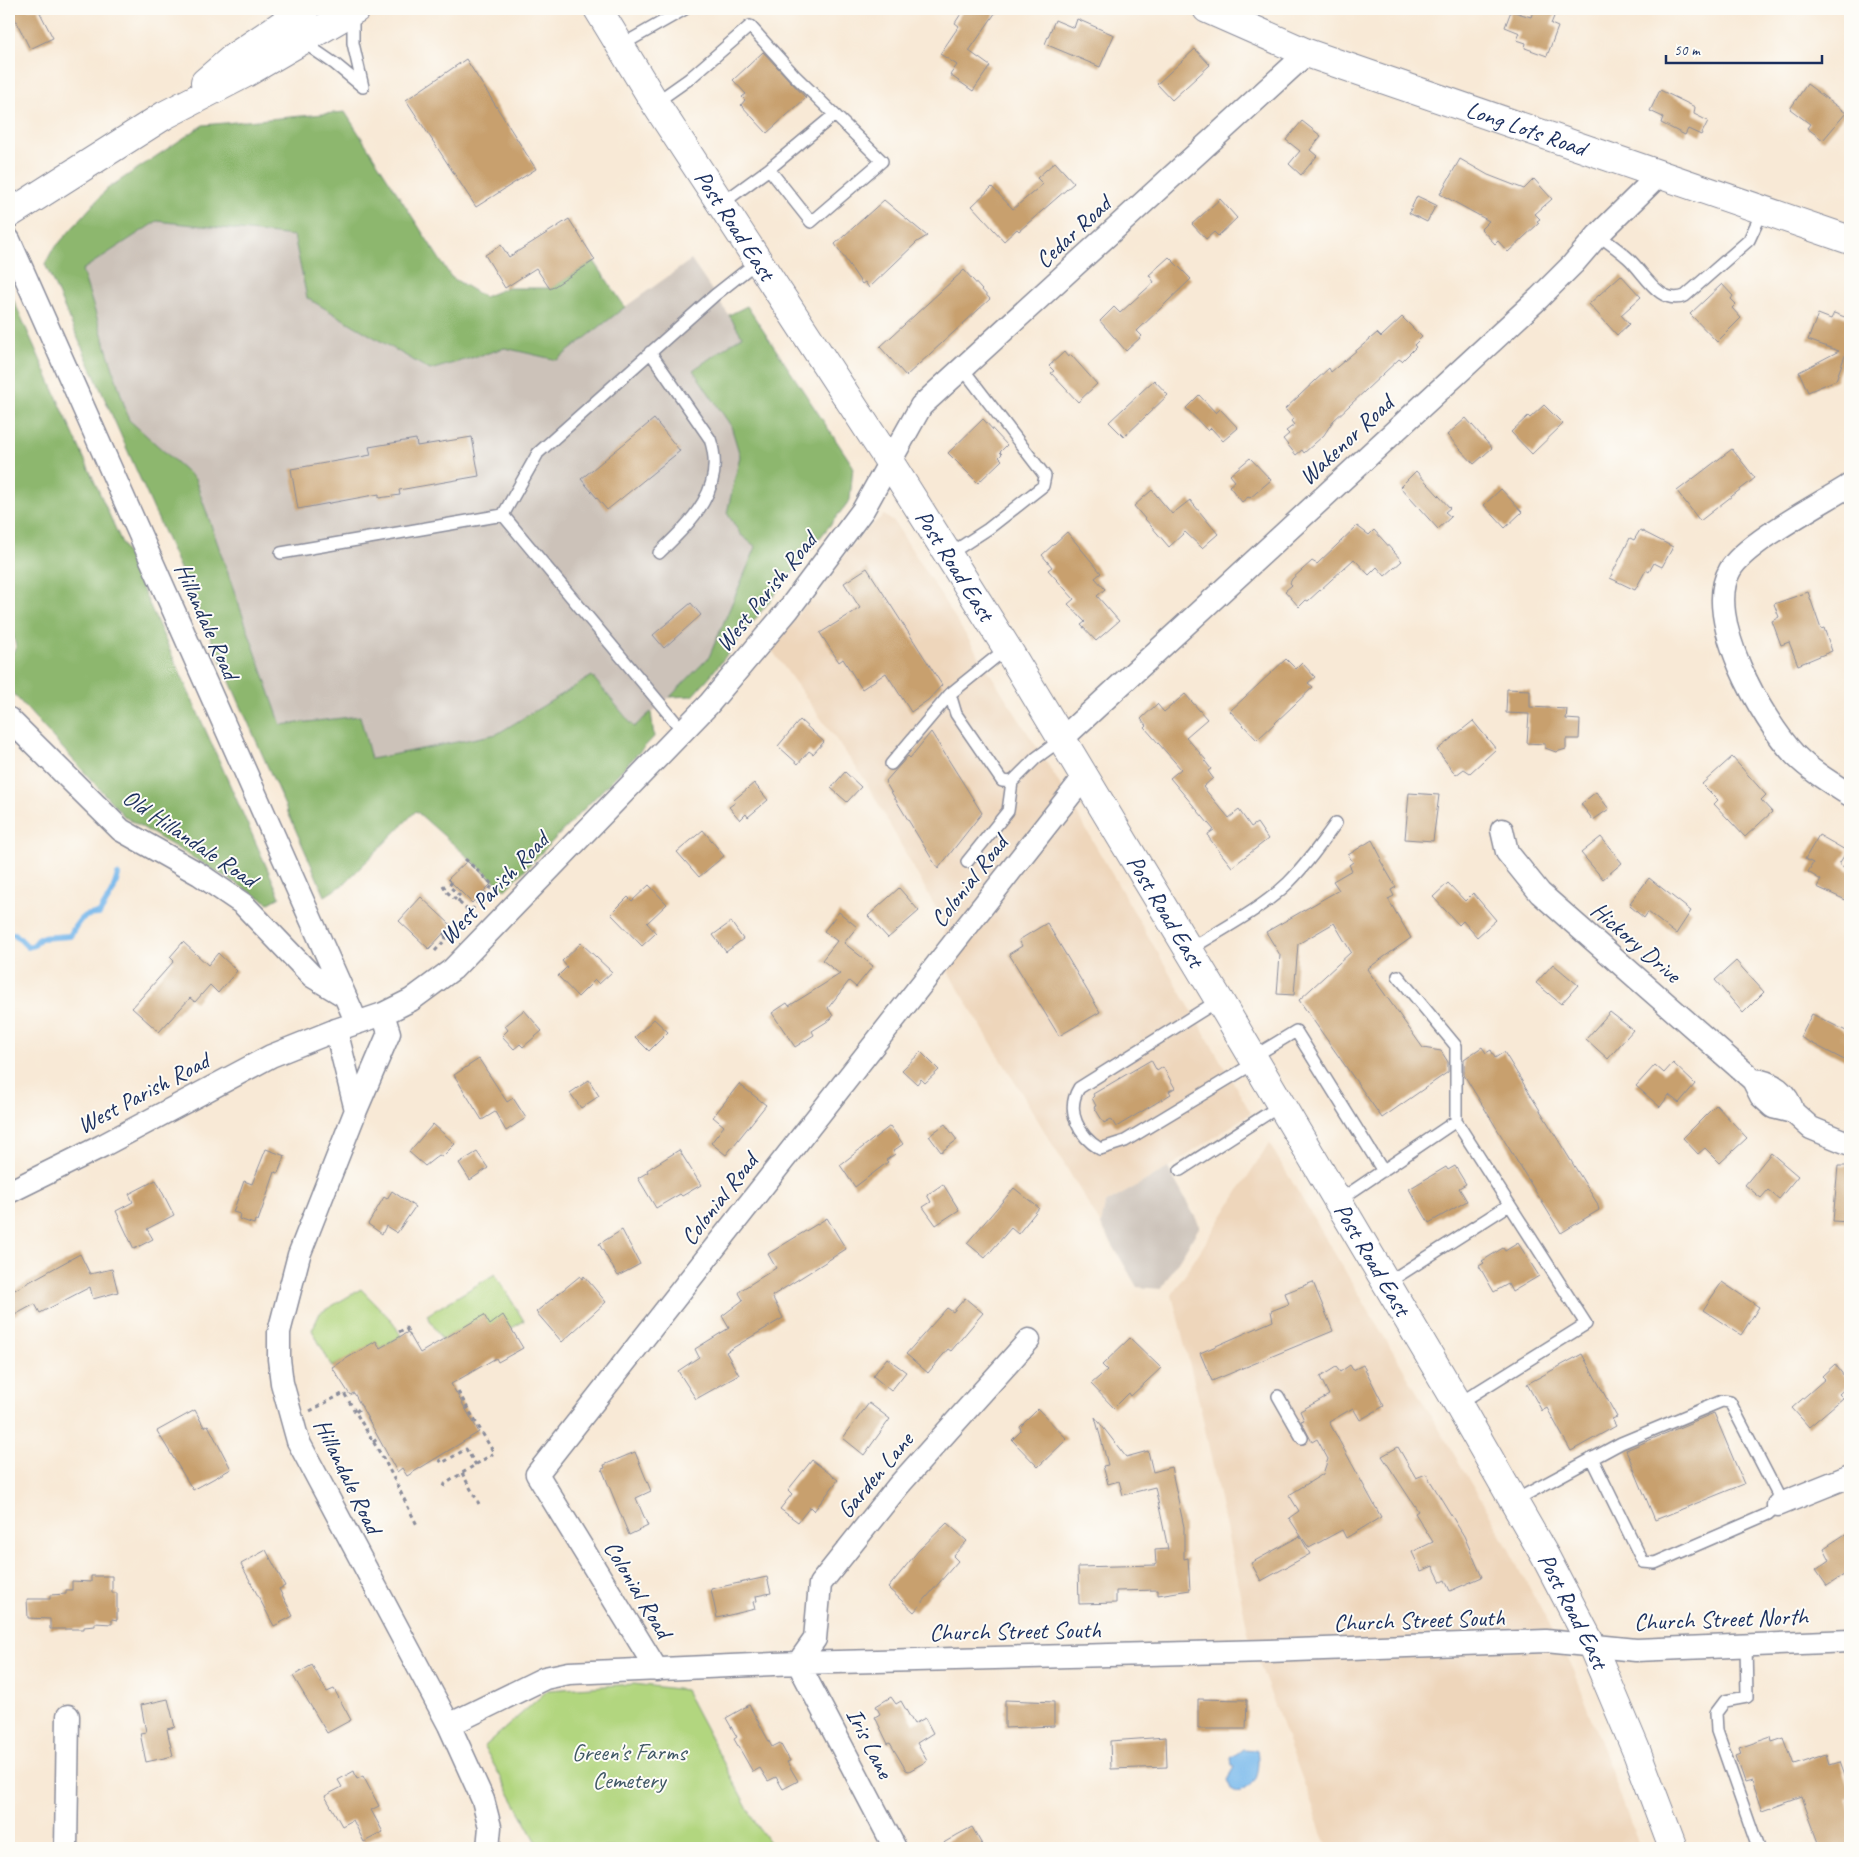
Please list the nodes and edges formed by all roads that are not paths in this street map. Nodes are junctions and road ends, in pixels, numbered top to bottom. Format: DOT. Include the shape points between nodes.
graph roads {
  1 [pos="305,9"];
  2 [pos="598,9"];
  3 [pos="684,9"];
  4 [pos="1207,9"];
  5 [pos="354,10"];
  6 [pos="301,41"];
  7 [pos="620,46"];
  8 [pos="1307,53"];
  9 [pos="655,102"];
  10 [pos="165,115"];
  11 [pos="834,115"];
  12 [pos="769,169"];
  13 [pos="1660,174"];
  14 [pos="720,204"];
  15 [pos="1763,210"];
  16 [pos="9,214"];
  17 [pos="1598,235"];
  18 [pos="9,240"];
  19 [pos="1850,240"];
  20 [pos="758,261"];
  21 [pos="650,352"];
  22 [pos="963,369"];
  23 [pos="889,461"];
  24 [pos="1850,485"];
  25 [pos="503,515"];
  26 [pos="281,553"];
  27 [pos="659,553"];
  28 [pos="948,555"];
  29 [pos="1007,648"];
  30 [pos="950,694"];
  31 [pos="10,723"];
  32 [pos="683,731"];
  33 [pos="1062,739"];
  34 [pos="891,764"];
  35 [pos="1085,776"];
  36 [pos="1012,782"];
  37 [pos="1850,795"];
  38 [pos="1336,823"];
  39 [pos="1502,830"];
  40 [pos="967,862"];
  41 [pos="1189,950"];
  42 [pos="1398,976"];
  43 [pos="345,996"];
  44 [pos="1220,1000"];
  45 [pos="383,1014"];
  46 [pos="357,1023"];
  47 [pos="336,1030"];
  48 [pos="1254,1060"];
  49 [pos="1281,1105"];
  50 [pos="356,1110"];
  51 [pos="1456,1122"];
  52 [pos="1850,1144"];
  53 [pos="1180,1170"];
  54 [pos="1383,1171"];
  55 [pos="9,1192"];
  56 [pos="1338,1200"];
  57 [pos="1509,1205"];
  58 [pos="1387,1283"];
  59 [pos="1028,1340"];
  60 [pos="1278,1396"];
  61 [pos="1458,1404"];
  62 [pos="1302,1438"];
  63 [pos="1592,1458"];
  64 [pos="1850,1476"];
  65 [pos="1514,1501"];
  66 [pos="1778,1505"];
  67 [pos="1850,1641"];
  68 [pos="1746,1644"];
  69 [pos="1593,1648"];
  70 [pos="798,1662"];
  71 [pos="657,1670"];
  72 [pos="68,1716"];
  73 [pos="449,1725"];
  74 [pos="66,1848"];
  75 [pos="488,1848"];
  76 [pos="894,1848"];
  77 [pos="1673,1848"];
  78 [pos="1758,1848"];
  1 -- 10 [label="main road" via="234,57"];
  2 -- 7 [label="main road, Post Road East"];
  3 -- 7 [label="lane"];
  4 -- 8 [label="main road, Long Lots Road"];
  5 -- 6 [label="main road"];
  5 -- 6 [label="lane" via="353,43 363,87"];
  6 -- 10 [label="main road"];
  7 -- 9 [label="main road, Post Road East"];
  8 -- 13 [label="main road, Long Lots Road"];
  8 -- 22 [label="street, Cedar Road"];
  9 -- 11 [label="lane" via="689,79 750,26"];
  9 -- 14 [label="main road, Post Road East"];
  10 -- 16 [label="main road"];
  11 -- 12 [label="lane"];
  11 -- 12 [label="lane" via="882,161 811,222"];
  12 -- 14 [label="lane"];
  13 -- 15 [label="main road, Long Lots Road"];
  13 -- 17 [label="street, Wakenor Road"];
  14 -- 20 [label="main road, Post Road East"];
  15 -- 17 [label="lane" via="1749,240 1685,296 1677,299 1669,298 1653,286 1630,259"];
  15 -- 19 [label="main road, Long Lots Road"];
  17 -- 33 [label="street, Wakenor Road" via="1539,298"];
  18 -- 43 [label="street, Hillandale Road"];
  20 -- 21 [label="lane"];
  20 -- 23 [label="main road, Post Road East"];
  21 -- 25 [label="lane" via="538,453"];
  21 -- 27 [label="lane" via="706,433 715,454 715,475 706,498 690,523"];
  22 -- 23 [label="street, Cedar Road" via="921,406"];
  22 -- 28 [label="lane" via="1044,476 1043,486"];
  23 -- 28 [label="main road, Post Road East"];
  23 -- 32 [label="street, West Parish Road" via="862,510 788,610"];
  24 -- 37 [label="street" via="1739,557 1727,576 1723,600 1729,636 1767,721 1796,756"];
  25 -- 26 [label="lane"];
  25 -- 32 [label="lane"];
  28 -- 29 [label="main road, Post Road East"];
  29 -- 30 [label="lane"];
  29 -- 33 [label="main road, Post Road East"];
  30 -- 34 [label="lane"];
  30 -- 36 [label="lane" via="956,714 1002,781"];
  31 -- 43 [label="street, Old Hillandale Road" via="121,830 199,874 244,904 312,976"];
  32 -- 45 [label="street, West Parish Road" via="453,969 426,991"];
  33 -- 35 [label="main road, Post Road East"];
  33 -- 36 [label="lane" via="1036,758"];
  35 -- 41 [label="main road, Post Road East"];
  35 -- 71 [label="street, Colonial Road" via="537,1474"];
  36 -- 40 [label="lane" via="1008,811"];
  38 -- 41 [label="lane" via="1318,850 1287,884"];
  39 -- 52 [label="street, Hickory Drive" via="1507,852 1540,893 1753,1080 1761,1096 1773,1107 1793,1112 1811,1128"];
  41 -- 44 [label="main road, Post Road East"];
  42 -- 51 [label="lane" via="1456,1046"];
  43 -- 46 [label="street, Hillandale Road"];
  44 -- 48 [label="main road, Post Road East"];
  44 -- 48 [label="lane" via="1079,1088 1072,1099 1075,1120 1100,1149 1126,1142"];
  45 -- 46 [label="street, West Parish Road"];
  45 -- 50 [label="street, Hillandale Road" via="389,1033"];
  46 -- 47 [label="street, West Parish Road"];
  47 -- 50 [label="street"];
  47 -- 55 [label="street, West Parish Road" via="271,1056"];
  48 -- 49 [label="main road, Post Road East"];
  48 -- 54 [label="lane" via="1296,1031"];
  49 -- 53 [label="lane"];
  49 -- 56 [label="main road, Post Road East"];
  50 -- 73 [label="street, Hillandale Road" via="299,1255 280,1332 282,1383 292,1421 313,1473"];
  51 -- 54 [label="lane"];
  51 -- 57 [label="lane"];
  54 -- 56 [label="lane"];
  56 -- 58 [label="main road, Post Road East"];
  57 -- 58 [label="lane"];
  57 -- 61 [label="lane" via="1586,1324"];
  58 -- 61 [label="main road, Post Road East"];
  59 -- 70 [label="street, Garden Lane" via="899,1485 820,1584 815,1639"];
  60 -- 62 [label="lane"];
  61 -- 65 [label="main road, Post Road East"];
  63 -- 65 [label="lane"];
  63 -- 66 [label="lane" via="1643,1562 1655,1563 1768,1514"];
  63 -- 66 [label="lane" via="1722,1400 1730,1402 1777,1493"];
  64 -- 66 [label="street"];
  65 -- 69 [label="main road, Post Road East"];
  67 -- 68 [label="street, Church Street North"];
  68 -- 69 [label="street, Church Street North" via="1636,1650"];
  68 -- 78 [label="lane" via="1747,1697 1725,1701 1716,1713 1717,1731"];
  69 -- 70 [label="street, Church Street South" via="1546,1641 1253,1652"];
  69 -- 77 [label="main road, Post Road East"];
  70 -- 71 [label="street, Church Street South"];
  70 -- 76 [label="street, Iris Lane"];
  71 -- 73 [label="street, Church Street South" via="546,1678"];
  72 -- 74 [label="street"];
  73 -- 75 [label="street, Hillandale Road" via="483,1800 490,1827"];
}
